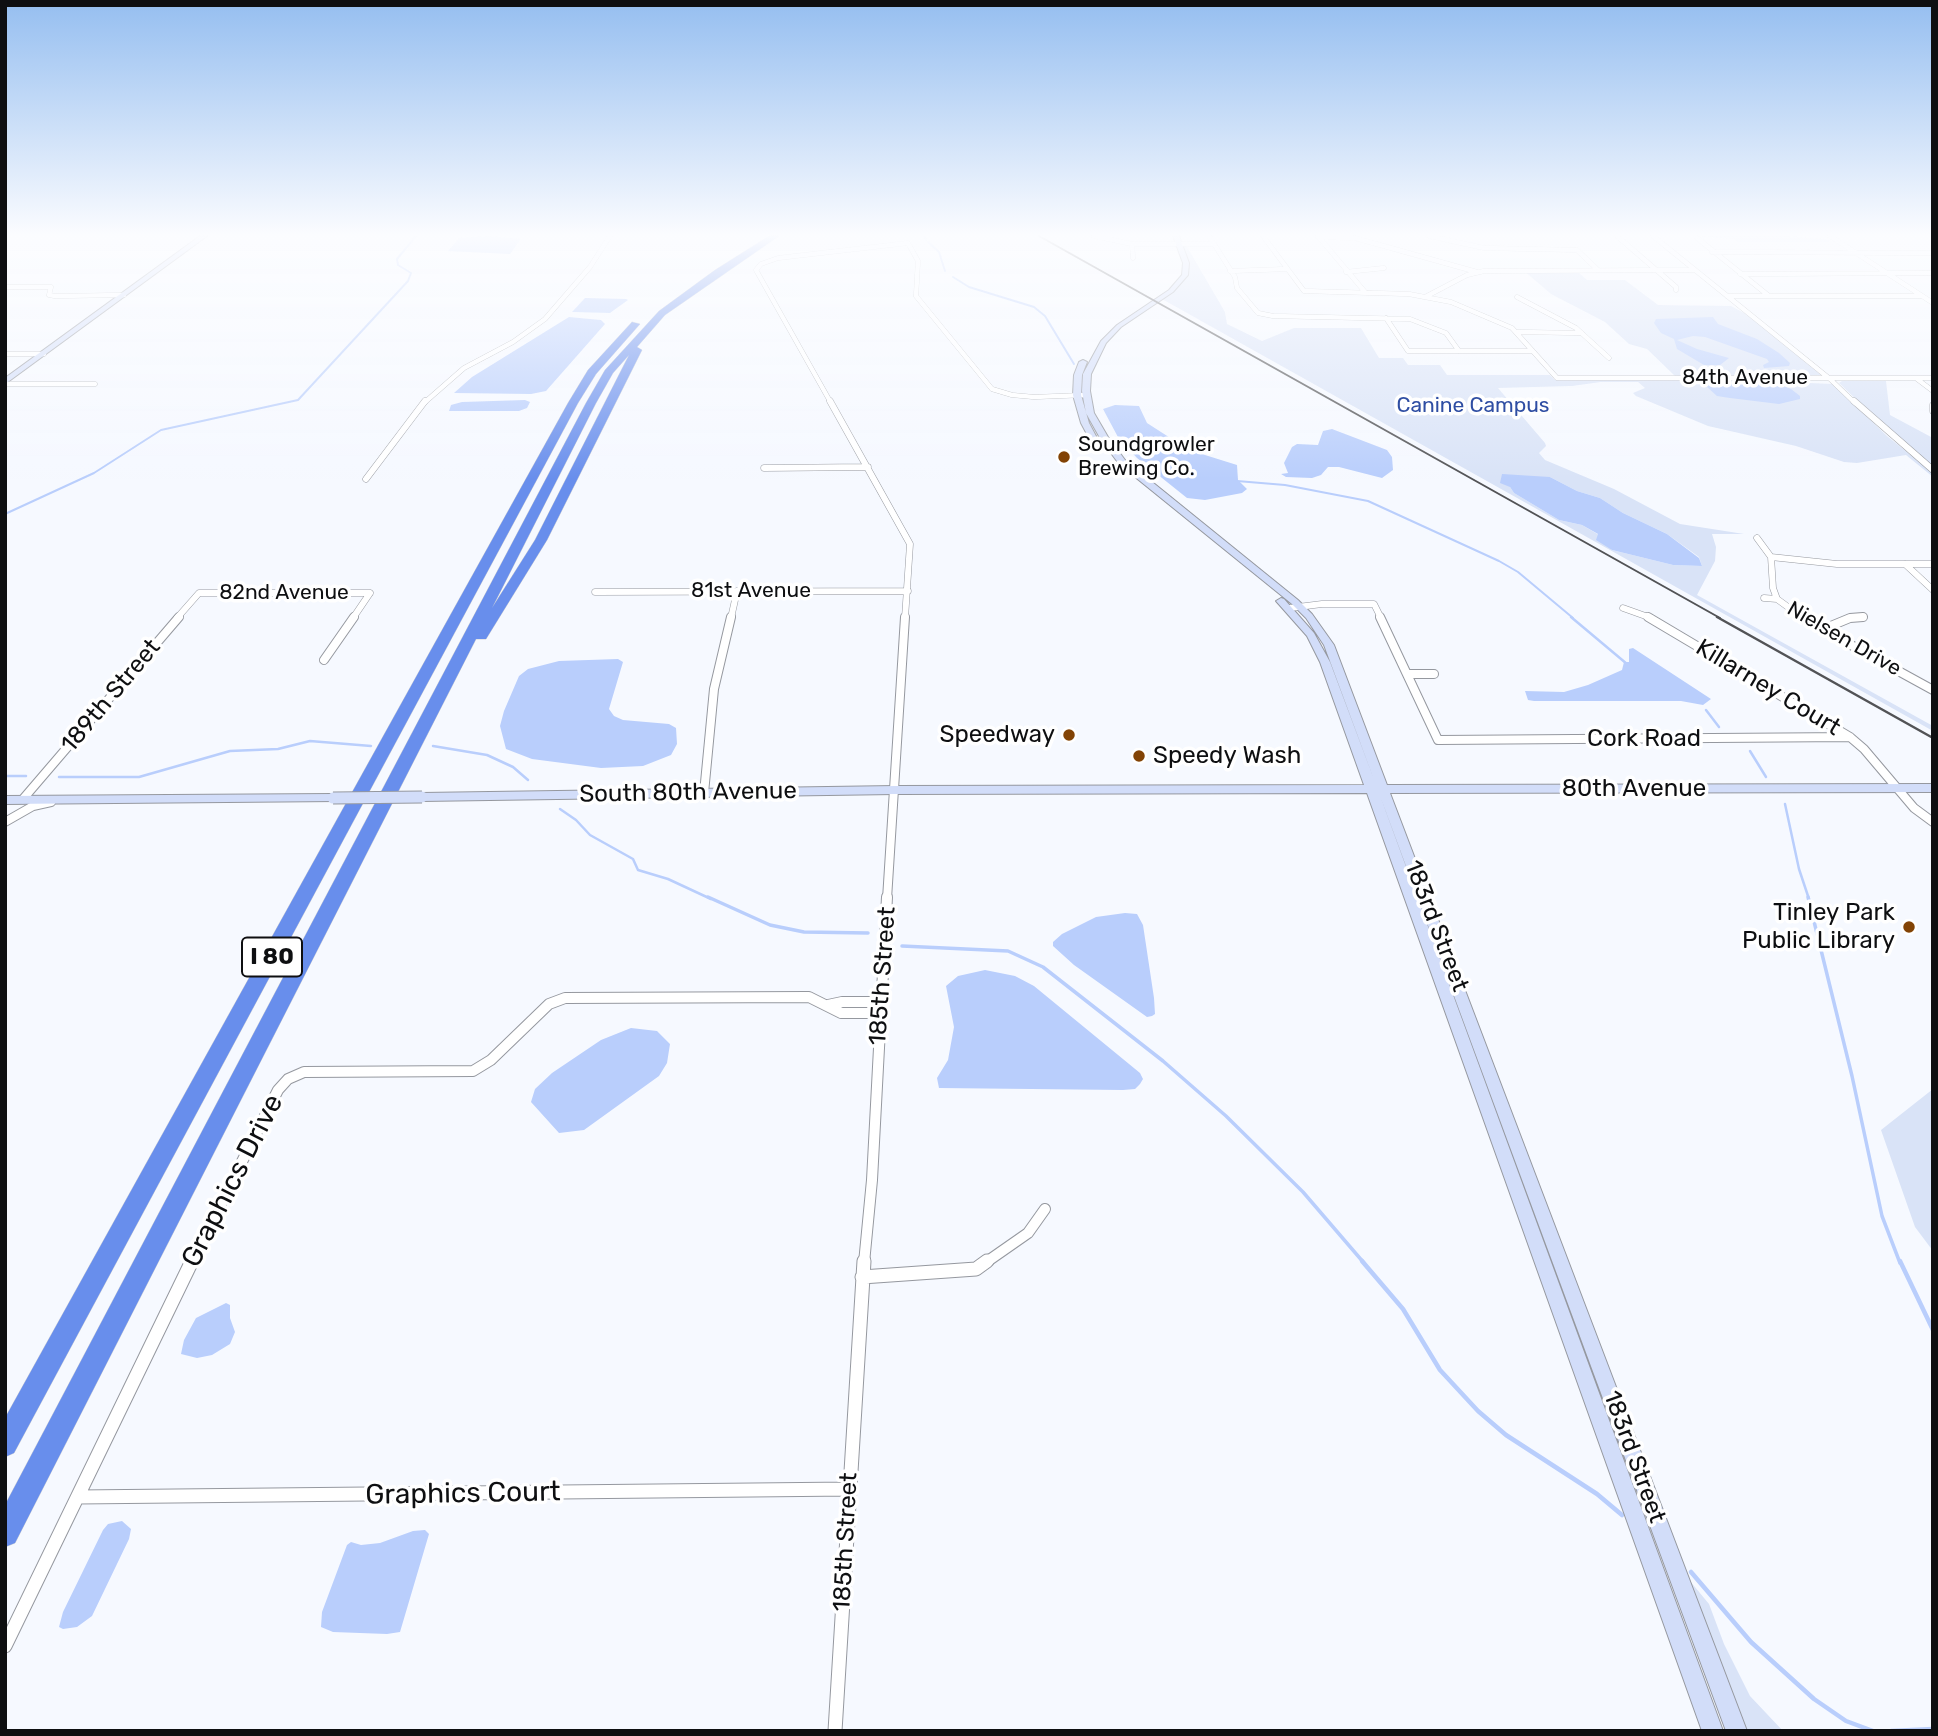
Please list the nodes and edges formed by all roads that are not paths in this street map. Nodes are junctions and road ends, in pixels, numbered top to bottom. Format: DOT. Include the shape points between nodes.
graph roads {
  1 [pos="94,317"];
  2 [pos="547,317"];
  3 [pos="642,317"];
  4 [pos="658,317"];
  5 [pos="783,317"];
  6 [pos="933,317"];
  7 [pos="1132,317"];
  8 [pos="1330,317"];
  9 [pos="1489,317"];
  10 [pos="1558,317"];
  11 [pos="1753,317"];
  12 [pos="1386,318"];
  13 [pos="1517,332"];
  14 [pos="1581,332"];
  15 [pos="1459,351"];
  16 [pos="1532,351"];
  17 [pos="5,354"];
  18 [pos="44,354"];
  19 [pos="1609,358"];
  20 [pos="1916,378"];
  21 [pos="1933,378"];
  22 [pos="1830,379"];
  23 [pos="5,383"];
  24 [pos="95,384"];
  25 [pos="1933,391"];
  26 [pos="1082,396"];
  27 [pos="1933,405"];
  28 [pos="1933,411"];
  29 [pos="868,467"];
  30 [pos="764,468"];
  31 [pos="1933,470"];
  32 [pos="366,479"];
  33 [pos="1757,538"];
  34 [pos="1771,557"];
  35 [pos="1905,564"];
  36 [pos="1933,564"];
  37 [pos="1933,590"];
  38 [pos="737,591"];
  39 [pos="908,591"];
  40 [pos="595,592"];
  41 [pos="198,593"];
  42 [pos="1764,598"];
  43 [pos="1777,599"];
  44 [pos="1295,608"];
  45 [pos="1623,608"];
  46 [pos="1863,617"];
  47 [pos="1821,630"];
  48 [pos="324,660"];
  49 [pos="1408,674"];
  50 [pos="1434,674"];
  51 [pos="1933,690"];
  52 [pos="1850,737"];
  53 [pos="1897,788"];
  54 [pos="1933,788"];
  55 [pos="895,790"];
  56 [pos="1378,790"];
  57 [pos="704,793"];
  58 [pos="23,799"];
  59 [pos="69,799"];
  60 [pos="5,800"];
  61 [pos="5,818"];
  62 [pos="1933,822"];
  63 [pos="881,1002"];
  64 [pos="828,1005"];
  65 [pos="880,1013"];
  66 [pos="1045,1209"];
  67 [pos="862,1277"];
  68 [pos="5,1444"];
  69 [pos="849,1489"];
  70 [pos="78,1497"];
  71 [pos="5,1533"];
  72 [pos="5,1646"];
  73 [pos="835,1731"];
  74 [pos="1713,1731"];
  75 [pos="1737,1731"];
  1 -- 18 [label="street"];
  2 -- 32 [label="street" via="429,396"];
  3 -- 68 [label="highway, I 80" via="586,382"];
  4 -- 71 [label="highway, I 80" via="609,372"];
  5 -- 29 [label="street, 185th Street"];
  6 -- 26 [label="street, 185th Street" via="992,389 1034,397"];
  7 -- 26 [label="street, 183rd Street" via="1103,342"];
  8 -- 12 [label="street"];
  9 -- 13 [label="street"];
  10 -- 14 [label="street"];
  11 -- 22 [label="street"];
  12 -- 15 [label="street" via="1410,319 1446,333"];
  12 -- 15 [label="street" via="1408,351"];
  13 -- 14 [label="street"];
  13 -- 16 [label="street"];
  14 -- 19 [label="street"];
  15 -- 16 [label="street"];
  16 -- 22 [label="street, 84th Avenue" via="1557,378"];
  17 -- 18 [label="street"];
  18 -- 23 [label="street"];
  20 -- 21 [label="street, 84th Avenue"];
  20 -- 22 [label="street, 84th Avenue"];
  20 -- 25 [label="street"];
  22 -- 31 [label="street"];
  23 -- 24 [label="street"];
  26 -- 44 [label="street, 183rd Street" via="1122,462"];
  27 -- 28 [label="street"];
  29 -- 30 [label="street"];
  29 -- 39 [label="street, 185th Street" via="909,540"];
  33 -- 34 [label="street"];
  34 -- 35 [label="street" via="1837,564"];
  34 -- 43 [label="street, Nielsen Drive"];
  35 -- 36 [label="street"];
  35 -- 37 [label="street"];
  38 -- 39 [label="street, 81st Avenue"];
  38 -- 40 [label="street, 81st Avenue"];
  38 -- 57 [label="street" via="714,689"];
  39 -- 55 [label="street, 185th Street"];
  41 -- 48 [label="street, 82nd Avenue" via="370,593"];
  41 -- 58 [label="street, 189th Street"];
  42 -- 43 [label="street"];
  43 -- 47 [label="street, Nielsen Drive"];
  44 -- 49 [label="street" via="1374,604"];
  44 -- 56 [label="street, 183rd Street" via="1320,630 1337,662"];
  45 -- 52 [label="street, Killarney Court" via="1642,613"];
  46 -- 47 [label="street"];
  47 -- 51 [label="street, Nielsen Drive"];
  49 -- 50 [label="street"];
  49 -- 52 [label="street, Cork Road" via="1438,740"];
  52 -- 53 [label="street, Killarney Court"];
  53 -- 54 [label="street"];
  53 -- 56 [label="street, 80th Avenue"];
  53 -- 62 [label="street, Killarney Court"];
  55 -- 56 [label="street, South 80th Avenue"];
  55 -- 57 [label="street, South 80th Avenue"];
  55 -- 63 [label="street, 185th Street"];
  56 -- 74 [label="street, 183rd Street"];
  56 -- 75 [label="street, 183rd Street"];
  57 -- 59 [label="street, South 80th Avenue, bridge"];
  58 -- 59 [label="street, South 80th Avenue"];
  58 -- 60 [label="street, South 80th Avenue"];
  59 -- 61 [label="street" via="33,806"];
  63 -- 64 [label="street, Graphics Drive"];
  63 -- 65 [label="street, 185th Street"];
  64 -- 65 [label="street, Graphics Drive" via="841,1013"];
  64 -- 70 [label="street, Graphics Drive" via="809,997 565,998 549,1004 491,1060 473,1071 304,1072 288,1079 231,1181"];
  65 -- 67 [label="street, 185th Street"];
  66 -- 67 [label="street" via="1028,1233 976,1269"];
  67 -- 69 [label="street, 185th Street"];
  69 -- 70 [label="street, Graphics Court"];
  69 -- 73 [label="street, 185th Street"];
  70 -- 72 [label="street, Graphics Drive"];
}
